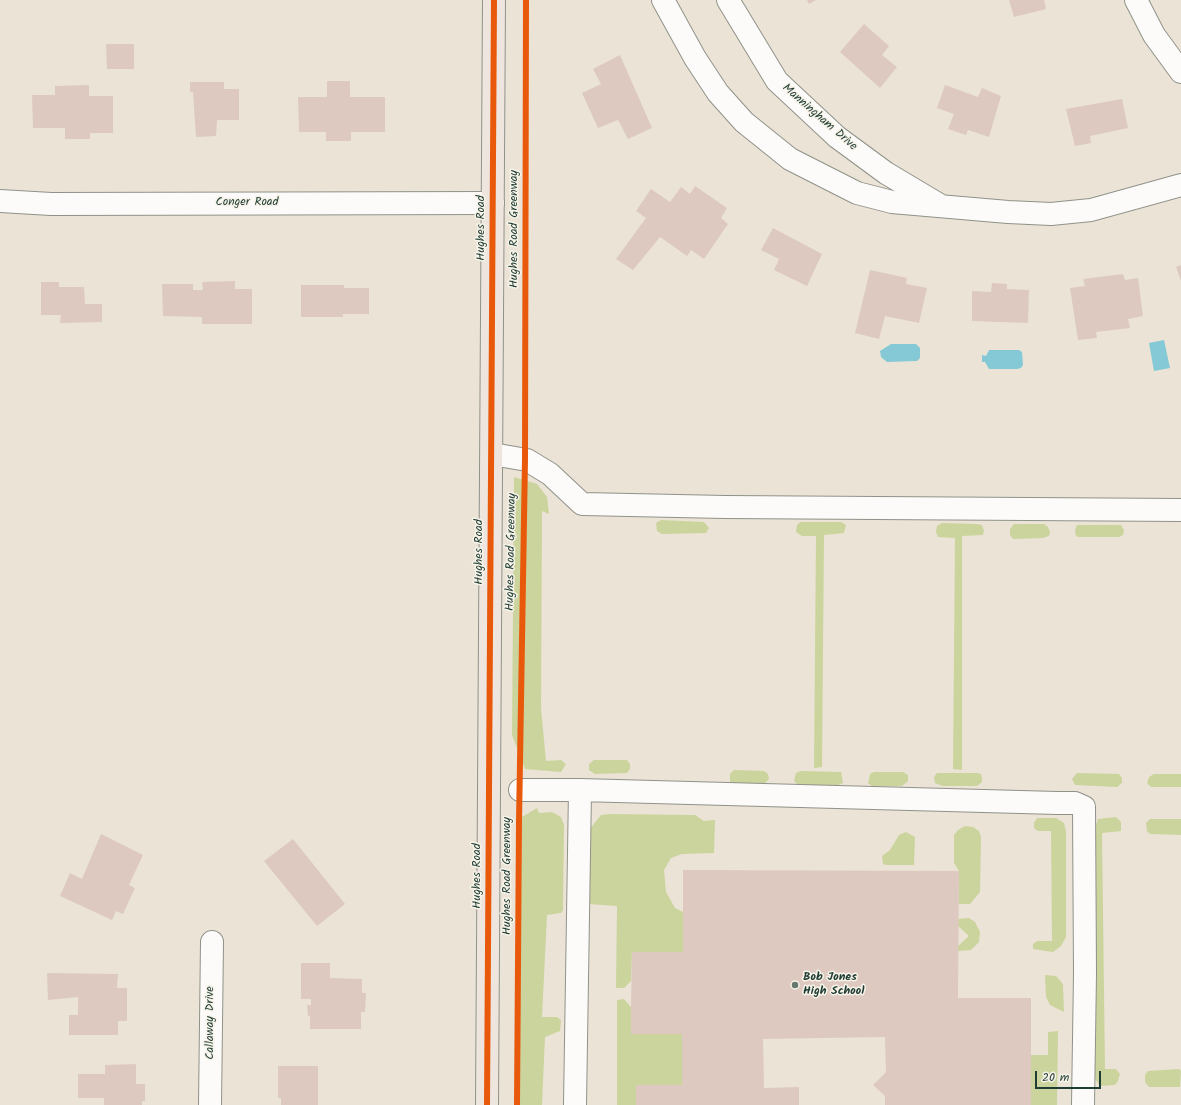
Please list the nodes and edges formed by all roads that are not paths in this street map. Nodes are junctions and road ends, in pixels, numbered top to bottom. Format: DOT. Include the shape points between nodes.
graph roads {
  1 [pos="494,0"];
  2 [pos="663,0"];
  3 [pos="728,0"];
  4 [pos="1136,0"];
  5 [pos="1181,72"];
  6 [pos="1181,185"];
  7 [pos="0,201"];
  8 [pos="493,203"];
  9 [pos="941,205"];
  10 [pos="492,454"];
  11 [pos="1181,510"];
  12 [pos="520,790"];
  13 [pos="580,790"];
  14 [pos="212,942"];
  15 [pos="210,1105"];
  16 [pos="487,1105"];
  17 [pos="575,1105"];
  18 [pos="1083,1105"];
  1 -- 8 [label="main road, Hughes Road"];
  2 -- 9 [label="street, Manningham Drive" via="718,93 744,122 790,159 857,193 892,202"];
  3 -- 9 [label="street, Manningham Drive" via="777,81 788,92 838,137 886,173"];
  4 -- 5 [label="street" via="1154,35"];
  6 -- 9 [label="street, Manningham Drive" via="1091,210 1051,214"];
  7 -- 8 [label="street, Conger Road" via="51,204"];
  8 -- 10 [label="main road, Hughes Road"];
  10 -- 11 [label="street" via="527,460 550,474 582,504"];
  10 -- 16 [label="main road, Hughes Road"];
  12 -- 13 [label="street"];
  13 -- 17 [label="street"];
  13 -- 18 [label="street" via="1075,803 1084,807"];
  14 -- 15 [label="street, Callaway Drive"];
}
